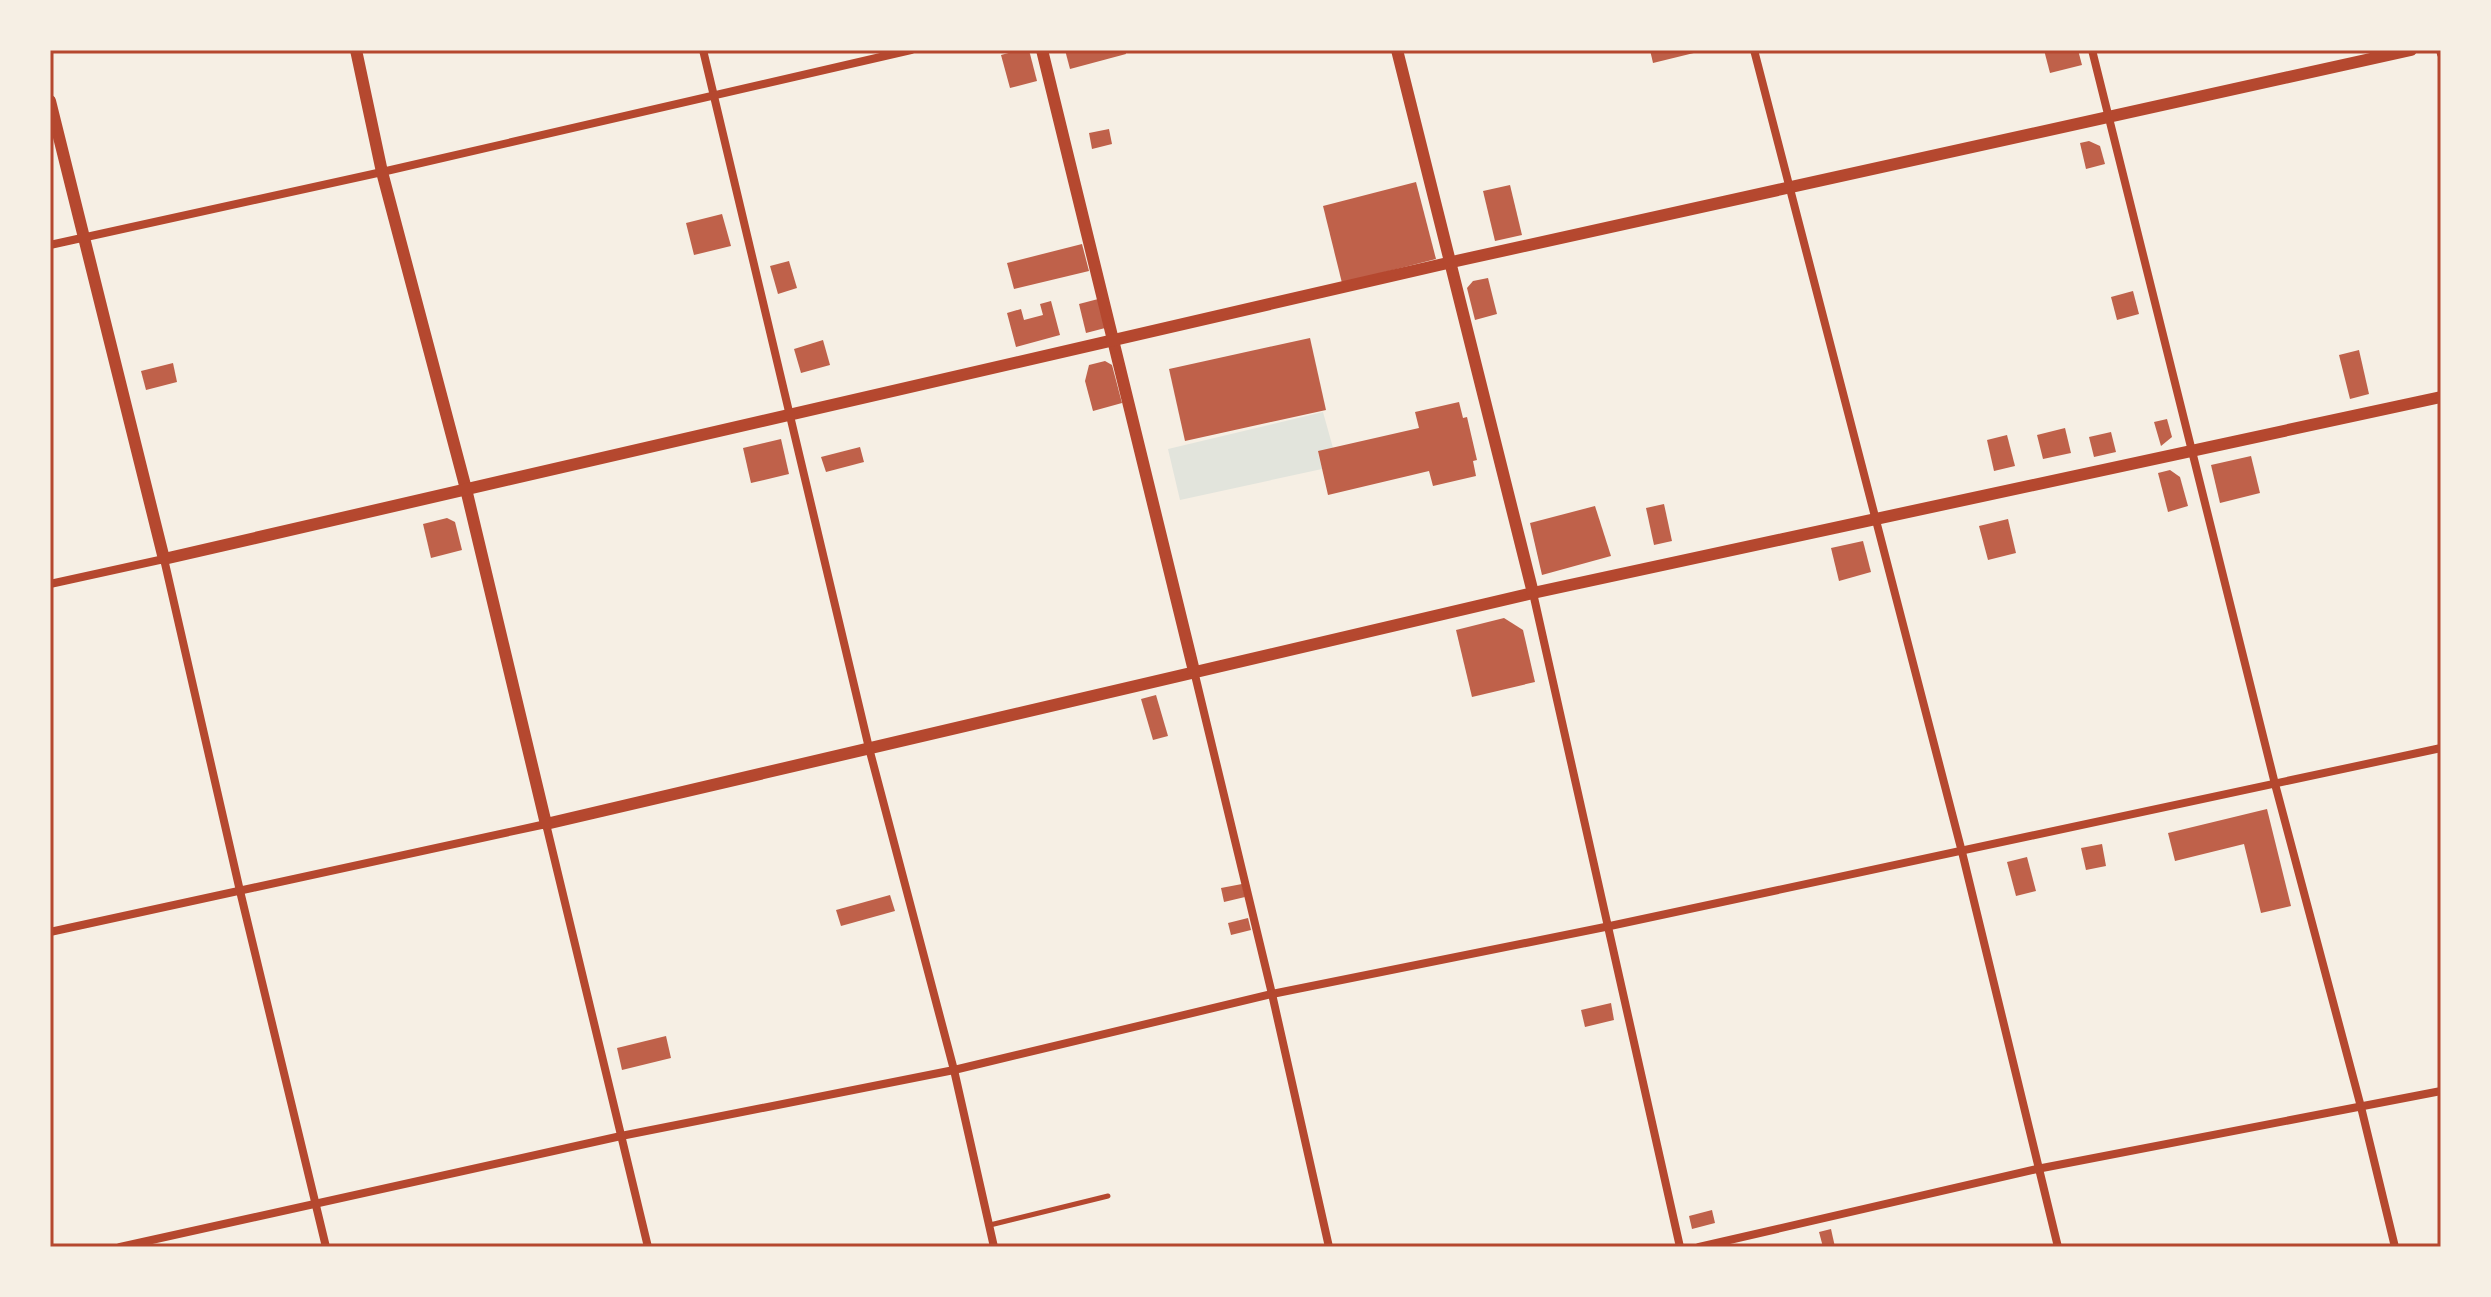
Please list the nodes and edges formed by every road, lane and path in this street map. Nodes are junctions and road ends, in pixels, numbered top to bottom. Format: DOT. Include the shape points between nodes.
graph roads {
  1 [pos="356,50"];
  2 [pos="703,50"];
  3 [pos="911,50"];
  4 [pos="1042,50"];
  5 [pos="1397,50"];
  6 [pos="1754,50"];
  7 [pos="2092,50"];
  8 [pos="2411,50"];
  9 [pos="713,97"];
  10 [pos="50,101"];
  11 [pos="2109,115"];
  12 [pos="382,172"];
  13 [pos="1790,186"];
  14 [pos="83,237"];
  15 [pos="50,245"];
  16 [pos="1452,262"];
  17 [pos="1114,338"];
  18 [pos="2441,397"];
  19 [pos="788,414"];
  20 [pos="2193,452"];
  21 [pos="466,489"];
  22 [pos="1875,520"];
  23 [pos="164,559"];
  24 [pos="50,584"];
  25 [pos="1533,593"];
  26 [pos="1194,671"];
  27 [pos="869,748"];
  28 [pos="2441,748"];
  29 [pos="2275,784"];
  30 [pos="546,824"];
  31 [pos="1962,852"];
  32 [pos="240,891"];
  33 [pos="1610,926"];
  34 [pos="50,932"];
  35 [pos="1272,994"];
  36 [pos="954,1070"];
  37 [pos="2441,1091"];
  38 [pos="2361,1107"];
  39 [pos="621,1136"];
  40 [pos="2037,1169"];
  41 [pos="1108,1196"];
  42 [pos="315,1203"];
  43 [pos="989,1225"];
  44 [pos="120,1247"];
  45 [pos="326,1247"];
  46 [pos="648,1247"];
  47 [pos="994,1247"];
  48 [pos="1329,1247"];
  49 [pos="1680,1247"];
  50 [pos="1699,1247"];
  51 [pos="2058,1247"];
  52 [pos="2395,1247"];
  1 -- 12 [label="street"];
  2 -- 9 [label="street"];
  3 -- 9 [label="street"];
  4 -- 17 [label="street"];
  5 -- 16 [label="street"];
  6 -- 13 [label="street"];
  7 -- 11 [label="street"];
  8 -- 11 [label="street"];
  9 -- 12 [label="street"];
  9 -- 19 [label="street"];
  10 -- 14 [label="street"];
  11 -- 13 [label="street"];
  11 -- 20 [label="street"];
  12 -- 14 [label="street"];
  12 -- 21 [label="street"];
  13 -- 16 [label="street"];
  13 -- 22 [label="street"];
  14 -- 15 [label="street"];
  14 -- 23 [label="street"];
  16 -- 17 [label="street"];
  16 -- 25 [label="street"];
  17 -- 19 [label="street"];
  17 -- 26 [label="street"];
  18 -- 20 [label="street"];
  19 -- 21 [label="street"];
  19 -- 27 [label="street"];
  20 -- 22 [label="street"];
  20 -- 29 [label="street"];
  21 -- 23 [label="street"];
  21 -- 30 [label="street"];
  22 -- 25 [label="street"];
  22 -- 31 [label="street"];
  23 -- 24 [label="street"];
  23 -- 32 [label="street"];
  25 -- 26 [label="street"];
  25 -- 33 [label="street"];
  26 -- 27 [label="street"];
  26 -- 35 [label="street"];
  27 -- 30 [label="street"];
  27 -- 36 [label="street"];
  28 -- 29 [label="street"];
  29 -- 31 [label="street"];
  29 -- 38 [label="street"];
  30 -- 32 [label="street"];
  30 -- 39 [label="street"];
  31 -- 33 [label="street"];
  31 -- 40 [label="street"];
  32 -- 34 [label="street"];
  32 -- 42 [label="street"];
  33 -- 35 [label="street"];
  33 -- 49 [label="street"];
  35 -- 36 [label="street"];
  35 -- 48 [label="street"];
  36 -- 39 [label="street"];
  36 -- 43 [label="street"];
  37 -- 38 [label="street"];
  38 -- 40 [label="street"];
  38 -- 52 [label="street"];
  39 -- 42 [label="street"];
  39 -- 46 [label="street"];
  40 -- 50 [label="street"];
  40 -- 51 [label="street"];
  41 -- 43 [label="lane"];
  42 -- 44 [label="street"];
  42 -- 45 [label="street"];
  43 -- 47 [label="street"];
}
